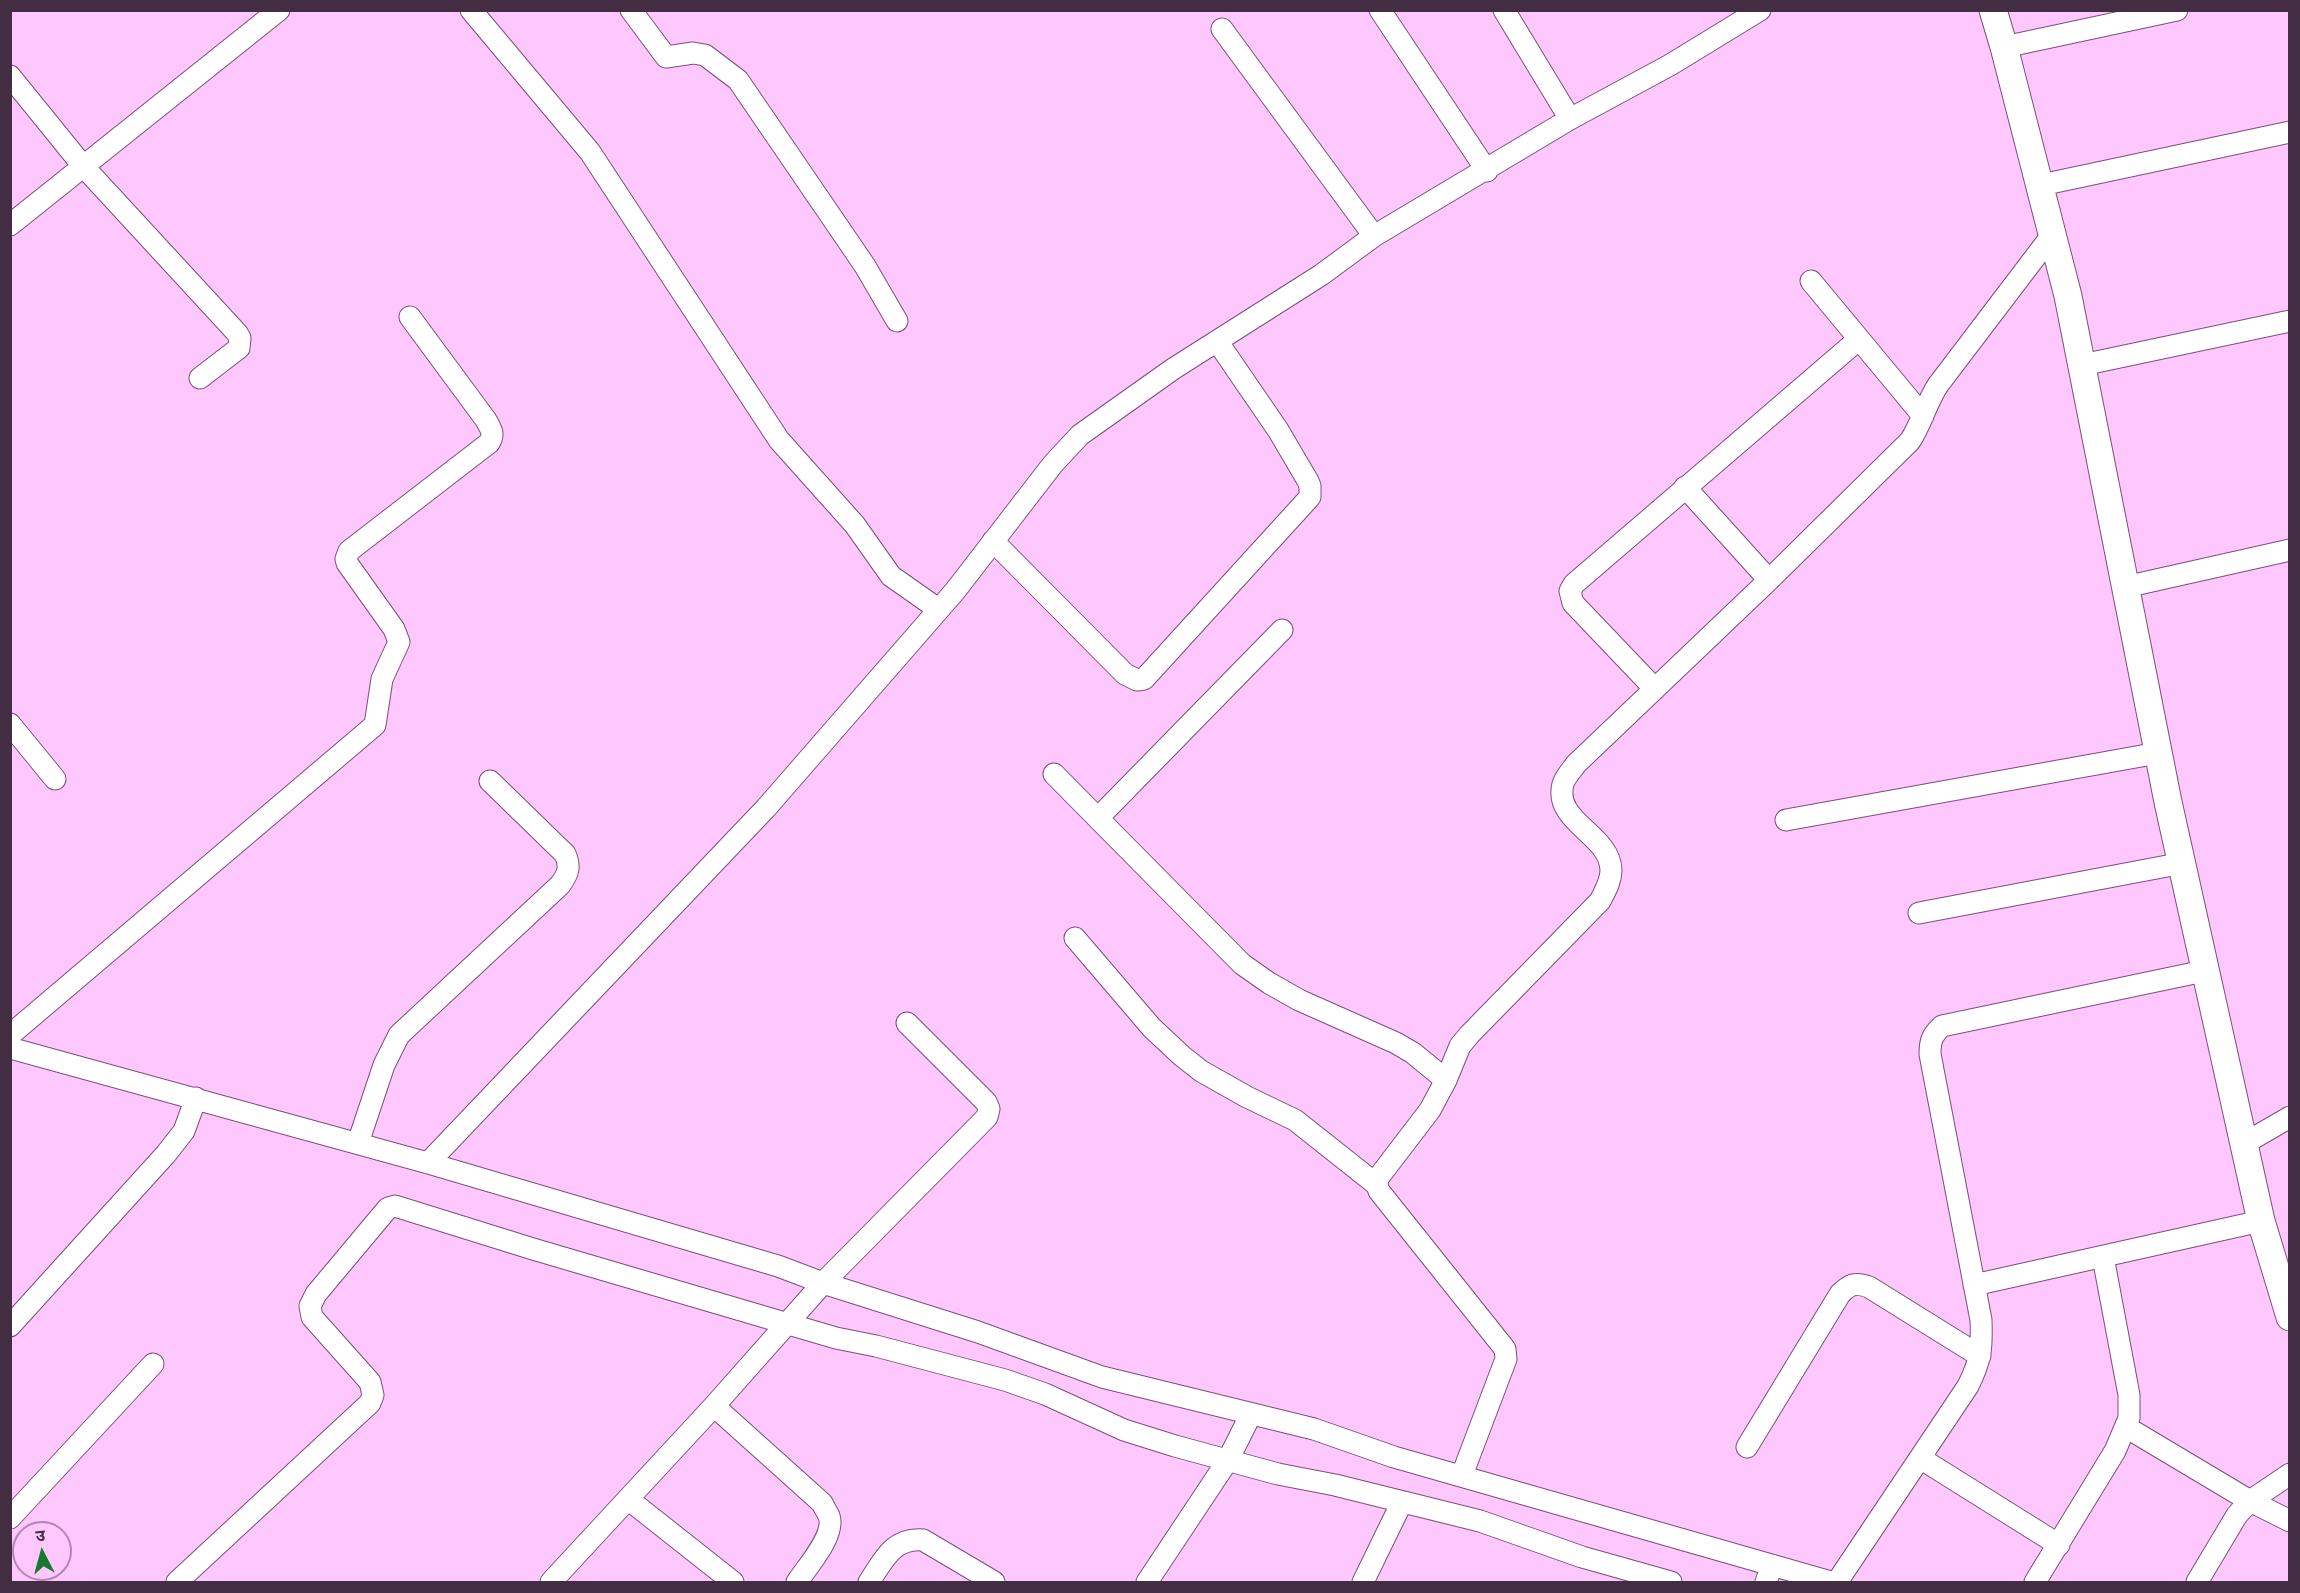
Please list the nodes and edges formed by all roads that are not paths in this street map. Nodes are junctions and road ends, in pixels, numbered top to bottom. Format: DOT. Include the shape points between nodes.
graph roads {
  1 [pos="471,10"];
  2 [pos="631,10"];
  3 [pos="1380,10"];
  4 [pos="1504,10"];
  5 [pos="1760,10"];
  6 [pos="2177,10"];
  7 [pos="274,12"];
  8 [pos="1995,12"];
  9 [pos="1222,29"];
  10 [pos="2004,47"];
  11 [pos="10,76"];
  12 [pos="1570,119"];
  13 [pos="2289,132"];
  14 [pos="83,166"];
  15 [pos="1487,171"];
  16 [pos="2041,185"];
  17 [pos="10,225"];
  18 [pos="2052,235"];
  19 [pos="1374,236"];
  20 [pos="1811,281"];
  21 [pos="410,317"];
  22 [pos="897,321"];
  23 [pos="2289,321"];
  24 [pos="1859,339"];
  25 [pos="1217,341"];
  26 [pos="2082,365"];
  27 [pos="200,378"];
  28 [pos="1923,416"];
  29 [pos="1685,487"];
  30 [pos="993,541"];
  31 [pos="2289,550"];
  32 [pos="1769,580"];
  33 [pos="2126,587"];
  34 [pos="938,609"];
  35 [pos="1282,630"];
  36 [pos="1655,689"];
  37 [pos="10,724"];
  38 [pos="2158,753"];
  39 [pos="1054,774"];
  40 [pos="55,779"];
  41 [pos="490,781"];
  42 [pos="1098,818"];
  43 [pos="1786,820"];
  44 [pos="2183,862"];
  45 [pos="1918,913"];
  46 [pos="1075,938"];
  47 [pos="2204,971"];
  48 [pos="907,1023"];
  49 [pos="10,1035"];
  50 [pos="10,1048"];
  51 [pos="1446,1080"];
  52 [pos="190,1114"];
  53 [pos="2289,1117"];
  54 [pos="358,1143"];
  55 [pos="2245,1143"];
  56 [pos="428,1163"];
  57 [pos="1377,1185"];
  58 [pos="2261,1221"];
  59 [pos="2103,1257"];
  60 [pos="2284,1280"];
  61 [pos="1974,1285"];
  62 [pos="805,1304"];
  63 [pos="2289,1317"];
  64 [pos="13,1318"];
  65 [pos="1980,1356"];
  66 [pos="153,1364"];
  67 [pos="714,1407"];
  68 [pos="2126,1426"];
  69 [pos="1239,1438"];
  70 [pos="1747,1447"];
  71 [pos="1920,1458"];
  72 [pos="2289,1474"];
  73 [pos="1462,1475"];
  74 [pos="628,1499"];
  75 [pos="2250,1501"];
  76 [pos="1402,1502"];
  77 [pos="15,1503"];
  78 [pos="2289,1521"];
  79 [pos="2059,1545"];
  80 [pos="1768,1576"];
  81 [pos="177,1582"];
  82 [pos="552,1582"];
  83 [pos="733,1582"];
  84 [pos="797,1582"];
  85 [pos="868,1582"];
  86 [pos="994,1582"];
  87 [pos="1147,1582"];
  88 [pos="1363,1582"];
  89 [pos="1671,1582"];
  90 [pos="1831,1582"];
  91 [pos="1837,1582"];
  92 [pos="2035,1582"];
  93 [pos="2197,1582"];
  1 -- 34 [label="street" via="590,152 774,433 855,525 891,576"];
  2 -- 22 [label="street" via="666,57 705,55 738,80 865,266"];
  3 -- 15 [label="street"];
  4 -- 12 [label="street"];
  5 -- 12 [label="street"];
  6 -- 10 [label="street"];
  7 -- 14 [label="street"];
  8 -- 10 [label="main road"];
  9 -- 19 [label="street"];
  10 -- 16 [label="main road"];
  11 -- 14 [label="street"];
  12 -- 15 [label="street"];
  13 -- 16 [label="street"];
  14 -- 17 [label="street"];
  14 -- 27 [label="street" via="240,338 239,348"];
  15 -- 19 [label="street"];
  16 -- 18 [label="main road"];
  18 -- 26 [label="main road"];
  18 -- 28 [label="street" via="1938,385"];
  19 -- 25 [label="street"];
  20 -- 24 [label="street"];
  21 -- 49 [label="street" via="486,420 493,437 347,555 347,563 399,642 382,679 375,725"];
  23 -- 26 [label="street"];
  24 -- 28 [label="street"];
  24 -- 29 [label="street"];
  25 -- 30 [label="street" via="1080,435"];
  25 -- 30 [label="street" via="1278,430 1308,481 1310,497 1144,679 1137,681 1125,674"];
  26 -- 33 [label="main road"];
  28 -- 32 [label="street" via="1910,441"];
  29 -- 32 [label="street"];
  29 -- 36 [label="street" via="1570,591 1573,603"];
  30 -- 34 [label="street"];
  31 -- 33 [label="street"];
  32 -- 36 [label="street"];
  33 -- 38 [label="main road"];
  34 -- 56 [label="street" via="766,808"];
  35 -- 42 [label="street"];
  36 -- 51 [label="street" via="1576,764 1563,782 1564,808 1606,852 1611,869 1600,902 1469,1035 1460,1046"];
  37 -- 40 [label="street"];
  38 -- 43 [label="street"];
  38 -- 44 [label="main road"];
  39 -- 42 [label="street"];
  41 -- 54 [label="street" via="565,854 569,869 560,885 399,1035 384,1065"];
  42 -- 51 [label="street" via="1242,964 1299,1000 1396,1043"];
  44 -- 45 [label="street"];
  44 -- 47 [label="main road"];
  46 -- 57 [label="street" via="1152,1028 1182,1056 1247,1097 1296,1120"];
  47 -- 55 [label="main road"];
  47 -- 61 [label="street" via="1942,1026 1934,1034 1930,1054"];
  48 -- 62 [label="street" via="986,1102 987,1117"];
  50 -- 52 [label="street"];
  51 -- 57 [label="street" via="1430,1110 1380,1172"];
  52 -- 54 [label="street"];
  52 -- 64 [label="street" via="166,1154"];
  53 -- 55 [label="street"];
  54 -- 56 [label="street"];
  55 -- 58 [label="main road"];
  56 -- 62 [label="street" via="778,1266"];
  57 -- 73 [label="street" via="1505,1349 1506,1359"];
  58 -- 59 [label="street"];
  58 -- 60 [label="main road"];
  59 -- 61 [label="street"];
  59 -- 68 [label="street" via="2129,1395"];
  60 -- 63 [label="main road"];
  61 -- 65 [label="street" via="1981,1320"];
  62 -- 67 [label="street"];
  62 -- 69 [label="street" via="978,1332 1102,1377"];
  62 -- 69 [label="street" via="836,1338 1005,1380 1124,1430 1175,1446"];
  62 -- 81 [label="street" via="533,1250 399,1206 391,1207 310,1306 312,1317 370,1382 370,1403"];
  65 -- 70 [label="street" via="1869,1287 1849,1285"];
  65 -- 71 [label="street" via="1968,1386"];
  66 -- 77 [label="street"];
  67 -- 74 [label="street"];
  67 -- 84 [label="street" via="822,1503 830,1518 823,1544"];
  68 -- 75 [label="street"];
  68 -- 79 [label="street"];
  69 -- 73 [label="street" via="1314,1429"];
  69 -- 76 [label="street" via="1278,1474"];
  69 -- 87 [label="street"];
  71 -- 79 [label="street"];
  71 -- 91 [label="street"];
  72 -- 75 [label="street"];
  73 -- 80 [label="street"];
  74 -- 82 [label="street"];
  74 -- 83 [label="street"];
  75 -- 78 [label="street"];
  75 -- 93 [label="street" via="2237,1515"];
  76 -- 88 [label="street"];
  76 -- 89 [label="street" via="1480,1521 1582,1557"];
  79 -- 92 [label="street"];
  80 -- 90 [label="street"];
  85 -- 86 [label="street" via="890,1550 912,1539 923,1540"];
}
